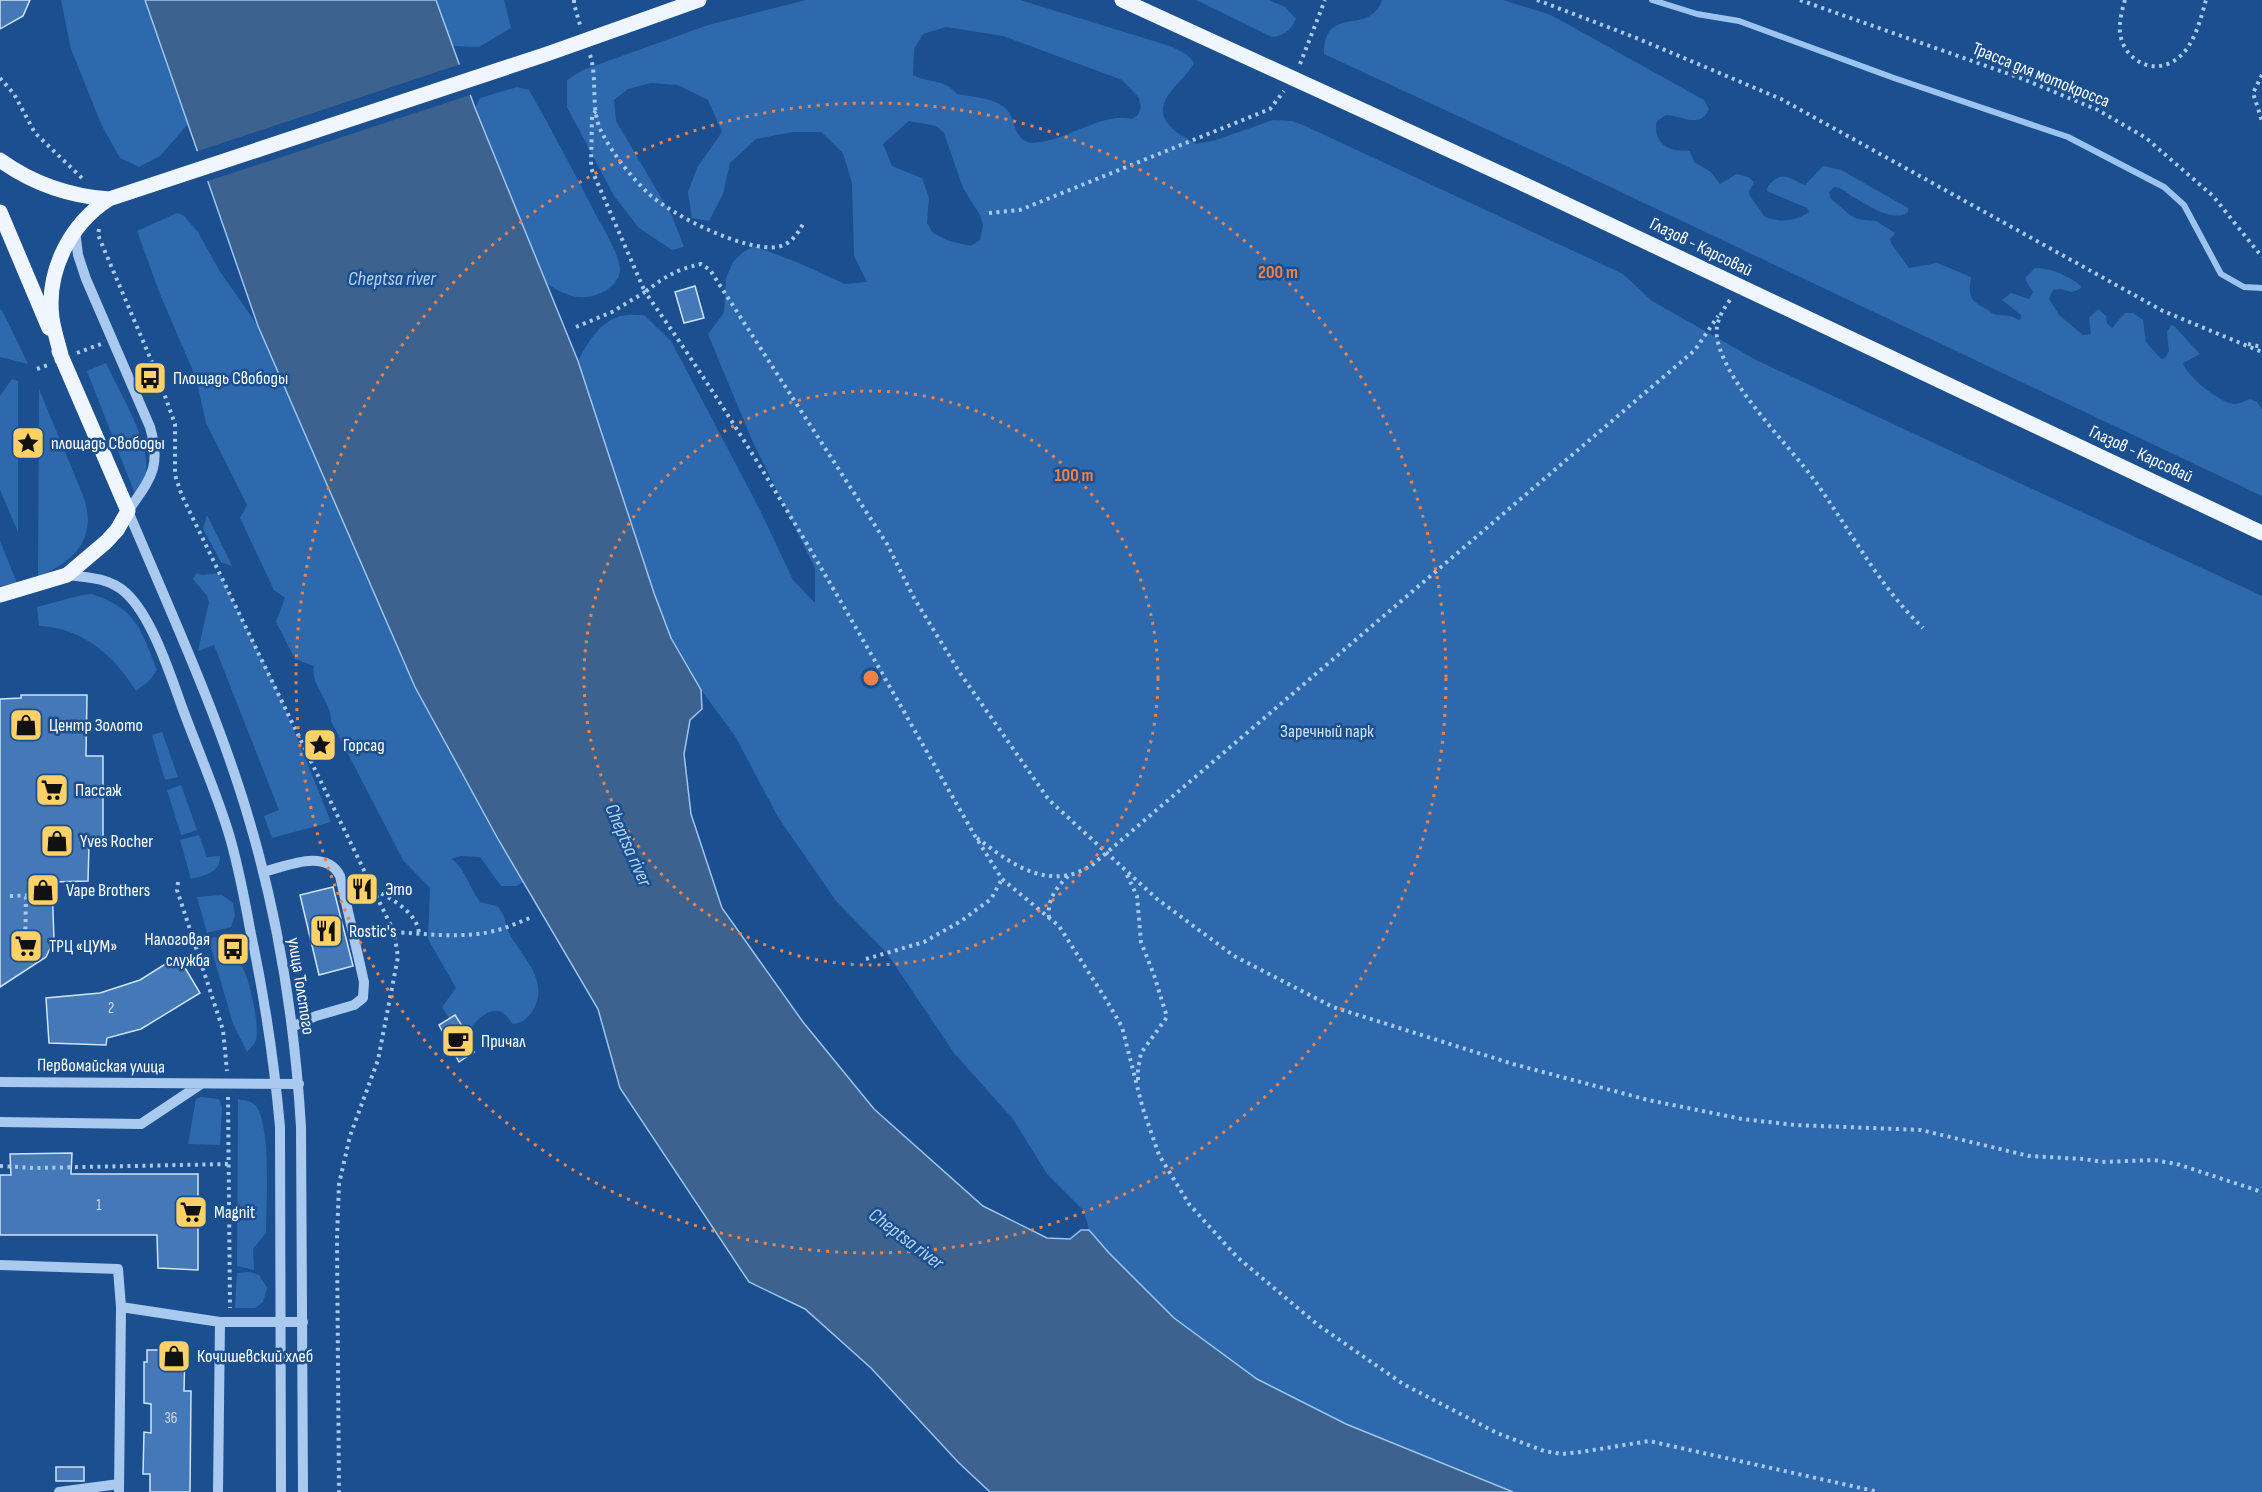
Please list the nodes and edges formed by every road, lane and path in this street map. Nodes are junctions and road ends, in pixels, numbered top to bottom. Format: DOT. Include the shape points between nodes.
graph roads {
  1 [pos="699,0"];
  2 [pos="1122,0"];
  3 [pos="1325,0"];
  4 [pos="1537,0"];
  5 [pos="1800,0"];
  6 [pos="2125,0"];
  7 [pos="2206,0"];
  8 [pos="595,69"];
  9 [pos="2262,75"];
  10 [pos="0,78"];
  11 [pos="1294,78"];
  12 [pos="596,111"];
  13 [pos="2262,121"];
  14 [pos="0,160"];
  15 [pos="84,180"];
  16 [pos="109,199"];
  17 [pos="0,212"];
  18 [pos="989,213"];
  19 [pos="803,224"];
  20 [pos="100,225"];
  21 [pos="75,229"];
  22 [pos="2262,257"];
  23 [pos="1739,287"];
  24 [pos="645,292"];
  25 [pos="1718,316"];
  26 [pos="576,327"];
  27 [pos="137,329"];
  28 [pos="111,340"];
  29 [pos="2239,342"];
  30 [pos="2262,347"];
  31 [pos="2262,352"];
  32 [pos="62,359"];
  33 [pos="37,369"];
  34 [pos="128,511"];
  35 [pos="2262,533"];
  36 [pos="67,575"];
  37 [pos="0,595"];
  38 [pos="1923,628"];
  39 [pos="975,836"];
  40 [pos="1105,853"];
  41 [pos="264,872"];
  42 [pos="1125,872"];
  43 [pos="1070,875"];
  44 [pos="1002,879"];
  45 [pos="178,882"];
  46 [pos="373,889"];
  47 [pos="26,895"];
  48 [pos="38,895"];
  49 [pos="10,896"];
  50 [pos="530,918"];
  51 [pos="1049,918"];
  52 [pos="394,932"];
  53 [pos="419,934"];
  54 [pos="25,952"];
  55 [pos="866,959"];
  56 [pos="292,1027"];
  57 [pos="0,1082"];
  58 [pos="201,1084"];
  59 [pos="228,1084"];
  60 [pos="299,1084"];
  61 [pos="277,1085"];
  62 [pos="1138,1089"];
  63 [pos="0,1122"];
  64 [pos="229,1164"];
  65 [pos="0,1166"];
  66 [pos="2262,1192"];
  67 [pos="0,1264"];
  68 [pos="121,1307"];
  69 [pos="282,1321"];
  70 [pos="225,1322"];
  71 [pos="303,1322"];
  72 [pos="119,1488"];
  73 [pos="59,1492"];
  74 [pos="218,1492"];
  75 [pos="281,1492"];
  76 [pos="303,1492"];
  77 [pos="339,1492"];
  78 [pos="1879,1492"];
  1 -- 16 [label="main road"];
  2 -- 11 [label="main road, Глазов - Карсовай"];
  3 -- 11 [label="path"];
  4 -- 29 [label="path" via="1781,99 2163,311"];
  5 -- 22 [label="path, Трасса для мотокросса" via="2023,79 2098,110 2146,138 2213,196"];
  6 -- 7 [label="path" via="2121,12 2122,39 2133,59 2147,67 2163,66 2179,57 2197,30"];
  8 -- 12 [label="path"];
  9 -- 13 [label="path" via="2253,93"];
  10 -- 15 [label="path" via="14,94 35,133"];
  11 -- 18 [label="path" via="1270,109 1020,210"];
  11 -- 23 [label="main road, Глазов - Карсовай"];
  12 -- 19 [label="path" via="600,130 623,164 649,195 687,220 759,247 786,244"];
  12 -- 24 [label="path" via="592,115 591,168"];
  14 -- 16 [label="main road" via="21,175 49,186"];
  16 -- 21 [label="main road"];
  17 -- 32 [label="main road"];
  20 -- 27 [label="path" via="98,236"];
  21 -- 28 [label="street" via="78,255"];
  21 -- 32 [label="main road" via="55,272 51,293 52,318"];
  23 -- 25 [label="path"];
  23 -- 35 [label="main road, Глазов - Карсовай"];
  24 -- 26 [label="path"];
  24 -- 39 [label="path" via="692,357 815,558"];
  24 -- 40 [label="path" via="683,268 701,264 710,270 887,544 914,598 979,702 1049,800"];
  25 -- 38 [label="path" via="1719,346 1740,385 1814,479 1879,579"];
  25 -- 40 [label="path" via="1695,350"];
  27 -- 28 [label="path"];
  27 -- 46 [label="path" via="175,424 175,475 182,496"];
  28 -- 32 [label="path"];
  28 -- 34 [label="street" via="155,445 156,461 149,479"];
  29 -- 30 [label="path"];
  29 -- 31 [label="path"];
  32 -- 33 [label="path"];
  32 -- 34 [label="main road"];
  34 -- 36 [label="main road" via="106,542"];
  34 -- 41 [label="street, улица Толстого" via="220,735"];
  36 -- 37 [label="main road"];
  36 -- 61 [label="street" via="96,577 126,592 138,606 168,669 228,831 257,962"];
  39 -- 43 [label="path" via="1005,859 1035,874"];
  39 -- 44 [label="path"];
  40 -- 42 [label="path"];
  40 -- 43 [label="path" via="1091,866"];
  41 -- 56 [label="street, улица Толстого"];
  41 -- 56 [label="street" via="313,860 336,868 364,982 363,998 354,1005"];
  42 -- 62 [label="path" via="1137,896 1141,942 1167,1017 1142,1053"];
  42 -- 66 [label="path" via="1234,956 1333,1007 1513,1064 1648,1100 1773,1123 1920,1130 2029,1156 2102,1162 2154,1160"];
  43 -- 51 [label="path" via="1050,898"];
  44 -- 51 [label="path"];
  44 -- 55 [label="path" via="991,899 961,921 924,942"];
  45 -- 59 [label="path" via="177,890 224,1030"];
  46 -- 52 [label="path"];
  46 -- 53 [label="path" via="406,910 419,926"];
  47 -- 48 [label="path"];
  47 -- 49 [label="path"];
  47 -- 54 [label="path"];
  50 -- 53 [label="path" via="482,934"];
  51 -- 62 [label="path" via="1059,926 1122,1027"];
  52 -- 53 [label="path"];
  52 -- 77 [label="path" via="398,957 378,1060 350,1136 339,1184"];
  56 -- 60 [label="street, улица Толстого"];
  57 -- 58 [label="street, Первомайская улица"];
  58 -- 59 [label="street, Первомайская улица"];
  58 -- 63 [label="street, Первомайская улица" via="141,1124"];
  59 -- 61 [label="street, Первомайская улица"];
  59 -- 64 [label="path"];
  60 -- 61 [label="street, Первомайская улица"];
  60 -- 71 [label="street, улица Толстого"];
  61 -- 69 [label="street"];
  62 -- 78 [label="path" via="1159,1155 1190,1204 1237,1257 1318,1325 1403,1383 1497,1433 1544,1451 1562,1454 1649,1441"];
  64 -- 65 [label="path"];
  64 -- 70 [label="path"];
  67 -- 68 [label="street" via="118,1269"];
  68 -- 70 [label="street"];
  68 -- 72 [label="street"];
  69 -- 70 [label="street"];
  69 -- 71 [label="street"];
  69 -- 75 [label="street"];
  70 -- 74 [label="street"];
  71 -- 76 [label="street, улица Толстого"];
  72 -- 73 [label="street"];
}
